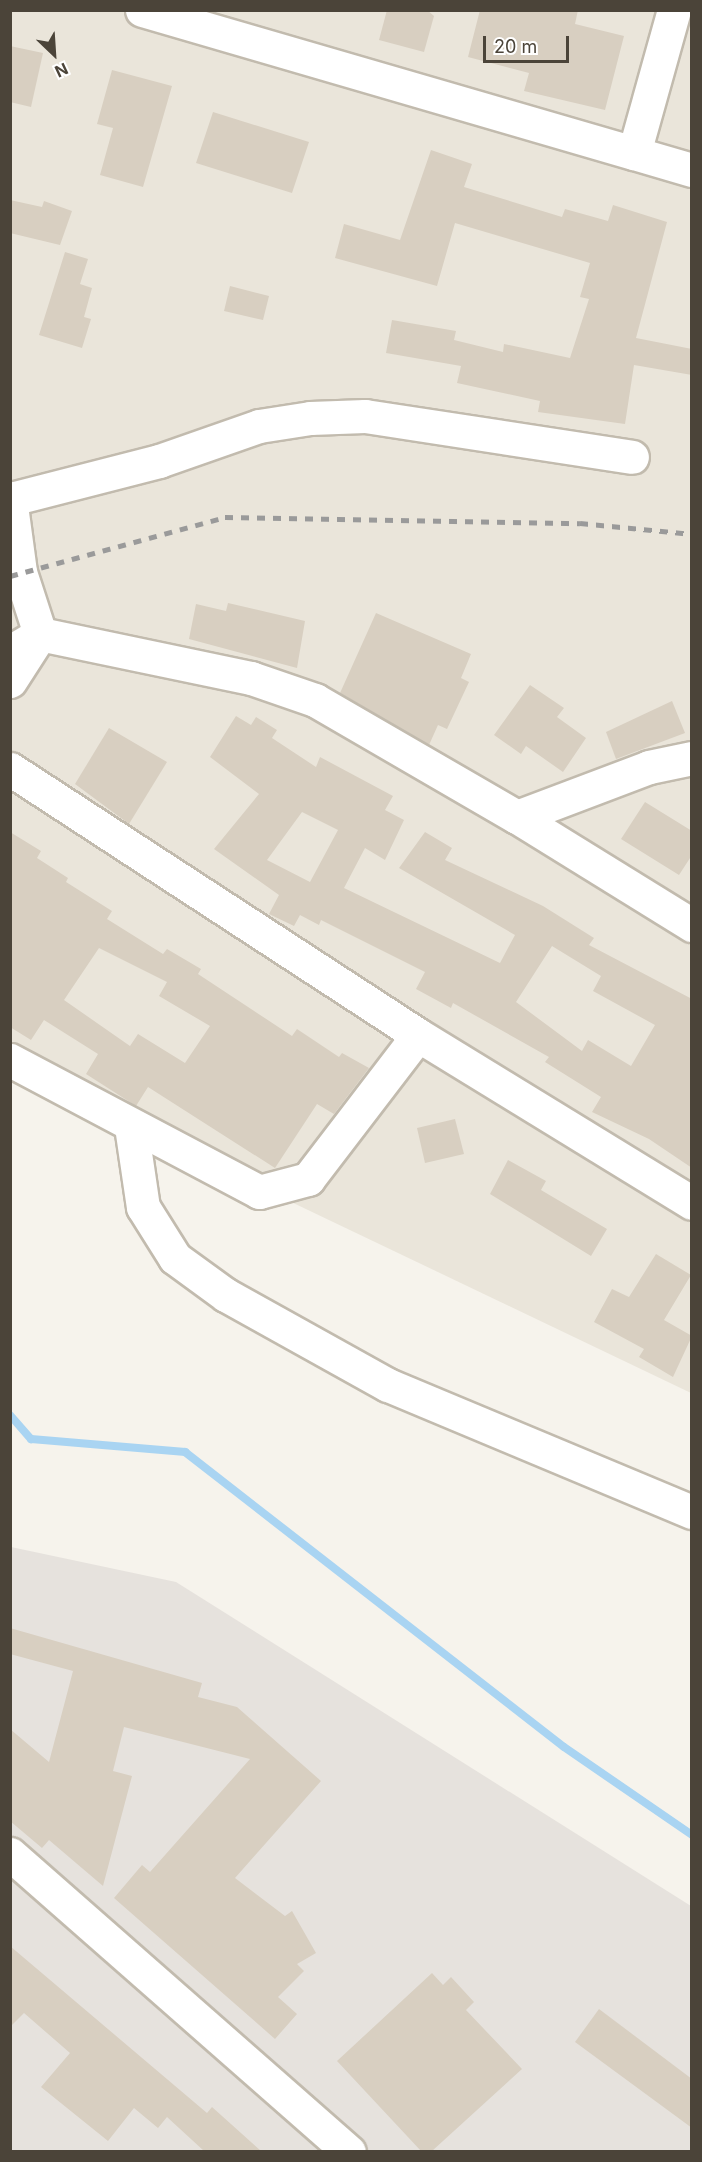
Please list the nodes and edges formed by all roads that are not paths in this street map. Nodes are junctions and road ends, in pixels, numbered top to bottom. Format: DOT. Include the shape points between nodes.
graph roads {
  1 [pos="142,10"];
  2 [pos="674,10"];
  3 [pos="634,153"];
  4 [pos="692,170"];
  5 [pos="632,457"];
  6 [pos="10,499"];
  7 [pos="40,634"];
  8 [pos="10,651"];
  9 [pos="10,681"];
  10 [pos="692,758"];
  11 [pos="10,769"];
  12 [pos="517,817"];
  13 [pos="692,925"];
  14 [pos="418,1035"];
  15 [pos="10,1060"];
  16 [pos="131,1126"];
  17 [pos="692,1203"];
  18 [pos="692,1512"];
  19 [pos="10,1854"];
  20 [pos="349,2151"];
  1 -- 3 [label="street"];
  2 -- 3 [label="street"];
  3 -- 4 [label="street"];
  5 -- 6 [label="street" via="365,416 310,417 259,426 159,461"];
  6 -- 7 [label="street" via="20,572"];
  7 -- 8 [label="street"];
  7 -- 9 [label="street"];
  7 -- 12 [label="street" via="251,678 315,700"];
  10 -- 12 [label="street" via="649,768"];
  11 -- 14 [label="street"];
  12 -- 13 [label="street"];
  14 -- 16 [label="street" via="308,1179 286,1188 259,1191"];
  14 -- 17 [label="street"];
  15 -- 16 [label="street"];
  16 -- 18 [label="street" via="143,1207 174,1258 226,1295 388,1385"];
  19 -- 20 [label="street"];
}
